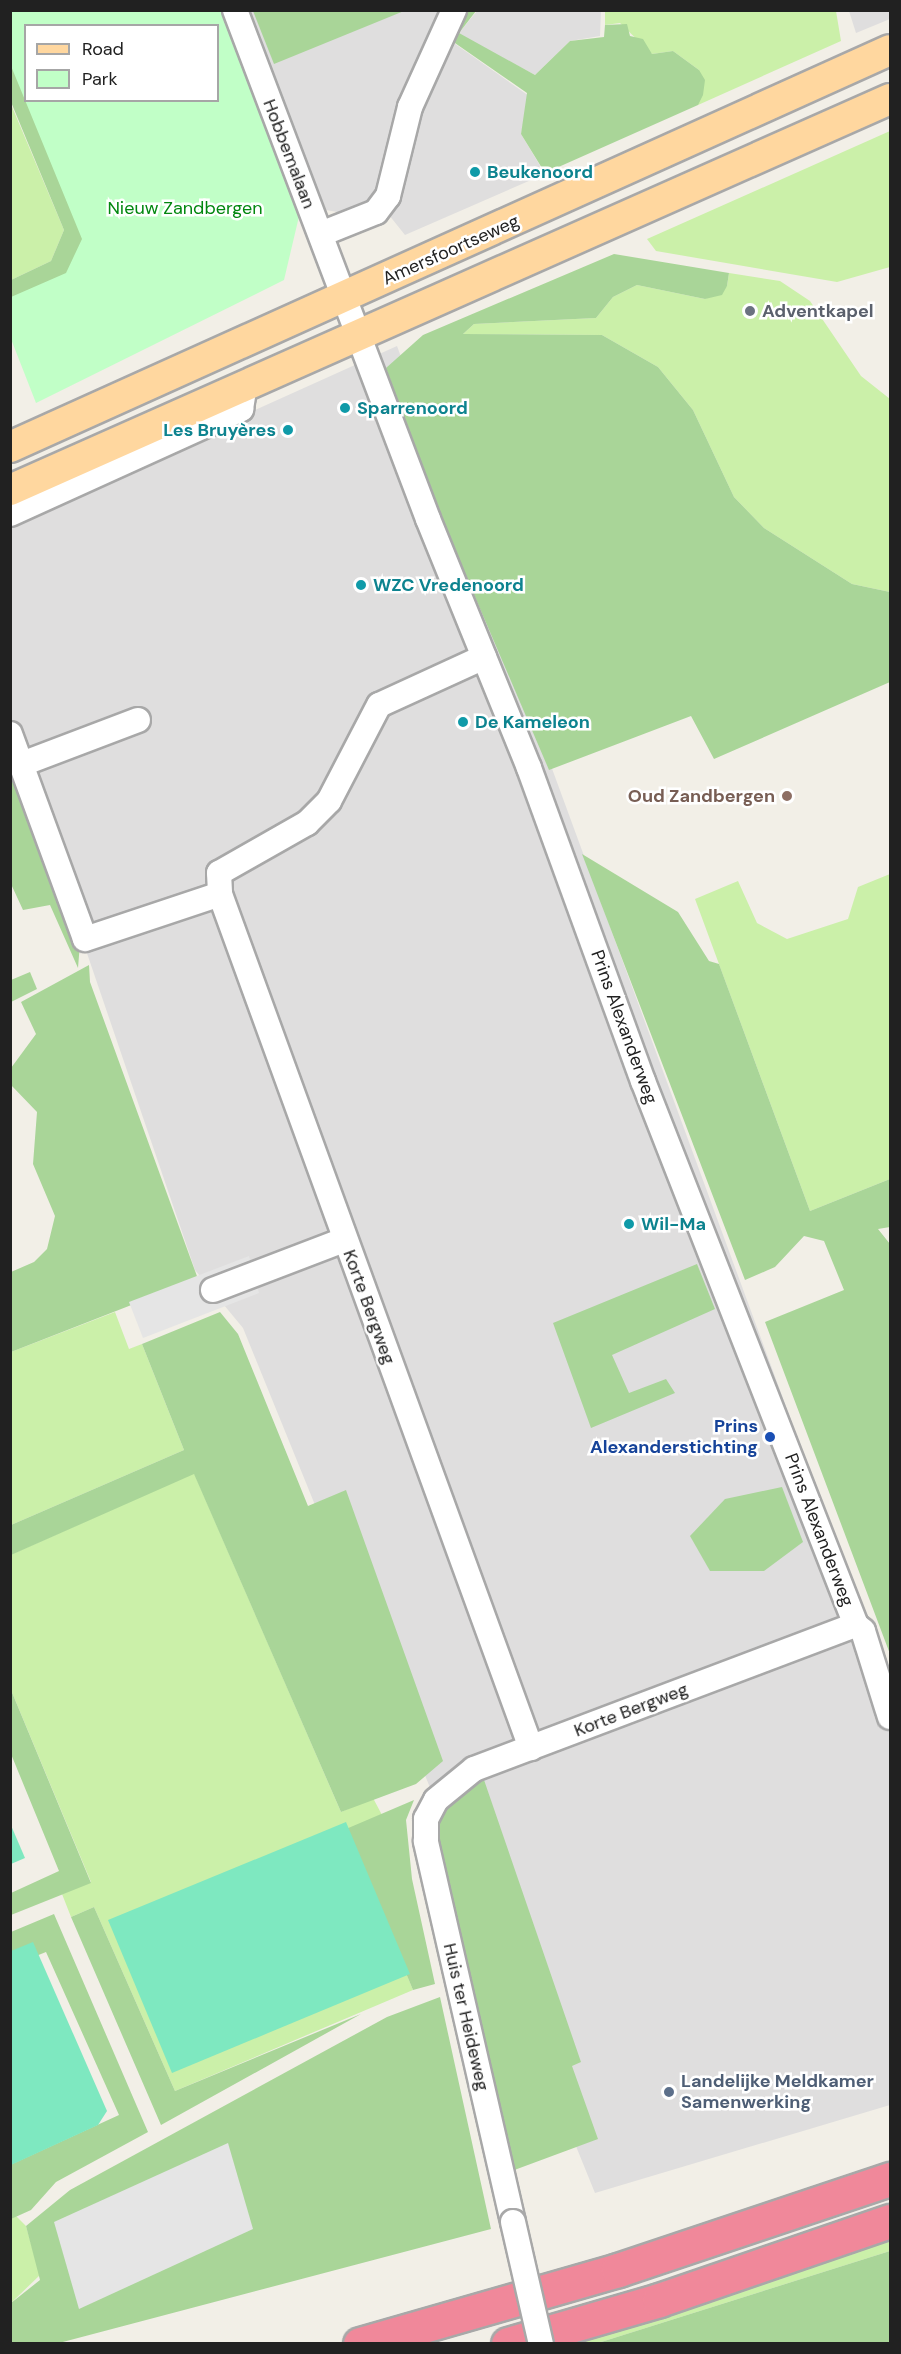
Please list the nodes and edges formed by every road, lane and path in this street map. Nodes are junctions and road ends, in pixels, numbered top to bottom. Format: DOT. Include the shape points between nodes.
graph roads {
  1 [pos="235,10"];
  2 [pos="454,10"];
  3 [pos="891,50"];
  4 [pos="891,99"];
  5 [pos="321,234"];
  6 [pos="345,297"];
  7 [pos="358,334"];
  8 [pos="245,384"];
  9 [pos="10,447"];
  10 [pos="10,490"];
  11 [pos="10,513"];
  12 [pos="484,657"];
  13 [pos="138,720"];
  14 [pos="10,734"];
  15 [pos="21,764"];
  16 [pos="220,894"];
  17 [pos="344,1240"];
  18 [pos="213,1290"];
  19 [pos="856,1625"];
  20 [pos="891,1718"];
  21 [pos="531,1748"];
  22 [pos="891,2179"];
  23 [pos="891,2221"];
  24 [pos="360,2343"];
  25 [pos="508,2343"];
  26 [pos="541,2343"];
  1 -- 5 [label="street, Hobbemalaan"];
  2 -- 5 [label="street" via="410,107 388,196 376,212"];
  3 -- 6 [label="main road, Amersfoortseweg"];
  4 -- 7 [label="main road"];
  5 -- 6 [label="street, Hobbemalaan"];
  6 -- 7 [label="street, Hobbemalaan"];
  6 -- 9 [label="main road, Amersfoortseweg"];
  7 -- 8 [label="main road"];
  7 -- 12 [label="street, Prins Alexanderweg"];
  8 -- 10 [label="main road"];
  8 -- 11 [label="street" via="241,409"];
  12 -- 16 [label="street" via="379,705 329,801 307,823 219,873"];
  12 -- 19 [label="street, Prins Alexanderweg"];
  13 -- 15 [label="street"];
  14 -- 15 [label="street"];
  15 -- 16 [label="street" via="85,939"];
  16 -- 17 [label="street, Korte Bergweg"];
  17 -- 18 [label="street"];
  17 -- 21 [label="street, Korte Bergweg"];
  19 -- 20 [label="street, Prins Alexanderweg" via="870,1649"];
  19 -- 21 [label="street, Korte Bergweg"];
  21 -- 26 [label="street, Huis ter Heideweg, bridge" via="474,1769 452,1784 426,1819 426,1841"];
  22 -- 24 [label="highway" via="618,2270"];
  23 -- 25 [label="highway" via="659,2300"];
}
